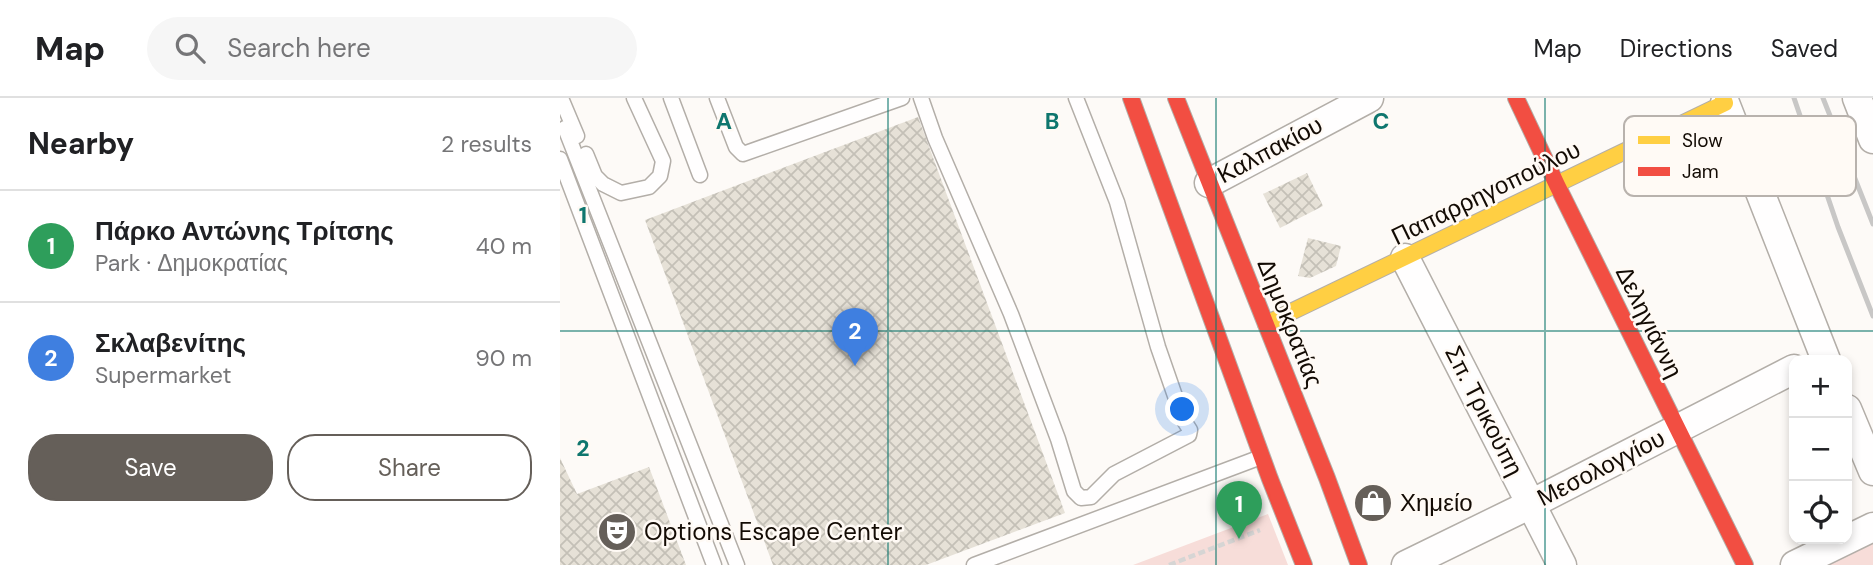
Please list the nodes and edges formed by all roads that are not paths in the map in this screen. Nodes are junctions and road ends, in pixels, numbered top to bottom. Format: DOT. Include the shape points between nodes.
graph roads {
  1 [pos="561,98"];
  2 [pos="634,98"];
  3 [pos="671,98"];
  4 [pos="717,98"];
  5 [pos="902,98"];
  6 [pos="921,98"];
  7 [pos="1076,98"];
  8 [pos="1131,98"];
  9 [pos="1176,98"];
  10 [pos="1369,98"];
  11 [pos="1516,98"];
  12 [pos="1724,100"];
  13 [pos="1864,101"];
  14 [pos="1692,116"];
  15 [pos="565,128"];
  16 [pos="1873,139"];
  17 [pos="1624,151"];
  18 [pos="560,159"];
  19 [pos="700,174"];
  20 [pos="1209,183"];
  21 [pos="1556,185"];
  22 [pos="1760,196"];
  23 [pos="1405,258"];
  24 [pos="1266,324"];
  25 [pos="1820,355"];
  26 [pos="1789,372"];
  27 [pos="1851,418"];
  28 [pos="1676,429"];
  29 [pos="1262,457"];
  30 [pos="1873,471"];
  31 [pos="1531,504"];
  32 [pos="1873,527"];
  33 [pos="714,565"];
  34 [pos="737,565"];
  35 [pos="974,565"];
  36 [pos="1304,565"];
  37 [pos="1359,565"];
  38 [pos="1406,565"];
  39 [pos="1562,565"];
  40 [pos="1745,565"];
  41 [pos="1795,565"];
  1 -- 2 [label="lane" via="595,176 621,193 649,187 660,176 663,161"];
  3 -- 19 [label="lane"];
  4 -- 5 [label="lane" via="743,154"];
  6 -- 7 [label="lane" via="1012,314 1074,491 1081,498 1091,496 1114,474 1189,435 1190,430 1163,360 1117,202"];
  8 -- 29 [label="street"];
  9 -- 20 [label="street, Δημοκρατίας"];
  10 -- 20 [label="street, Καλπακίου"];
  11 -- 21 [label="street, Δεληγιάννη"];
  12 -- 14 [label="street, Παπαρρηγοπούλου"];
  13 -- 16 [label="street"];
  15 -- 34 [label="lane"];
  17 -- 21 [label="street, Παπαρρηγοπούλου"];
  18 -- 33 [label="lane"];
  20 -- 24 [label="street, Δημοκρατίας"];
  21 -- 23 [label="street, Παπαρρηγοπούλου"];
  21 -- 28 [label="street, Δεληγιάννη"];
  22 -- 25 [label="street"];
  23 -- 24 [label="street, Παπαρρηγοπούλου"];
  23 -- 31 [label="street, Σπ. Τρικούπη"];
  24 -- 37 [label="street, Δημοκρατίας"];
  26 -- 28 [label="street, Μεσολογγίου"];
  27 -- 30 [label="street"];
  28 -- 31 [label="street, Μεσολογγίου"];
  28 -- 40 [label="street, Δεληγιάννη"];
  29 -- 35 [label="lane"];
  29 -- 36 [label="street"];
  31 -- 38 [label="street, Μεσολογγίου"];
  31 -- 39 [label="street, Σπ. Τρικούπη"];
  32 -- 41 [label="street"];
}
